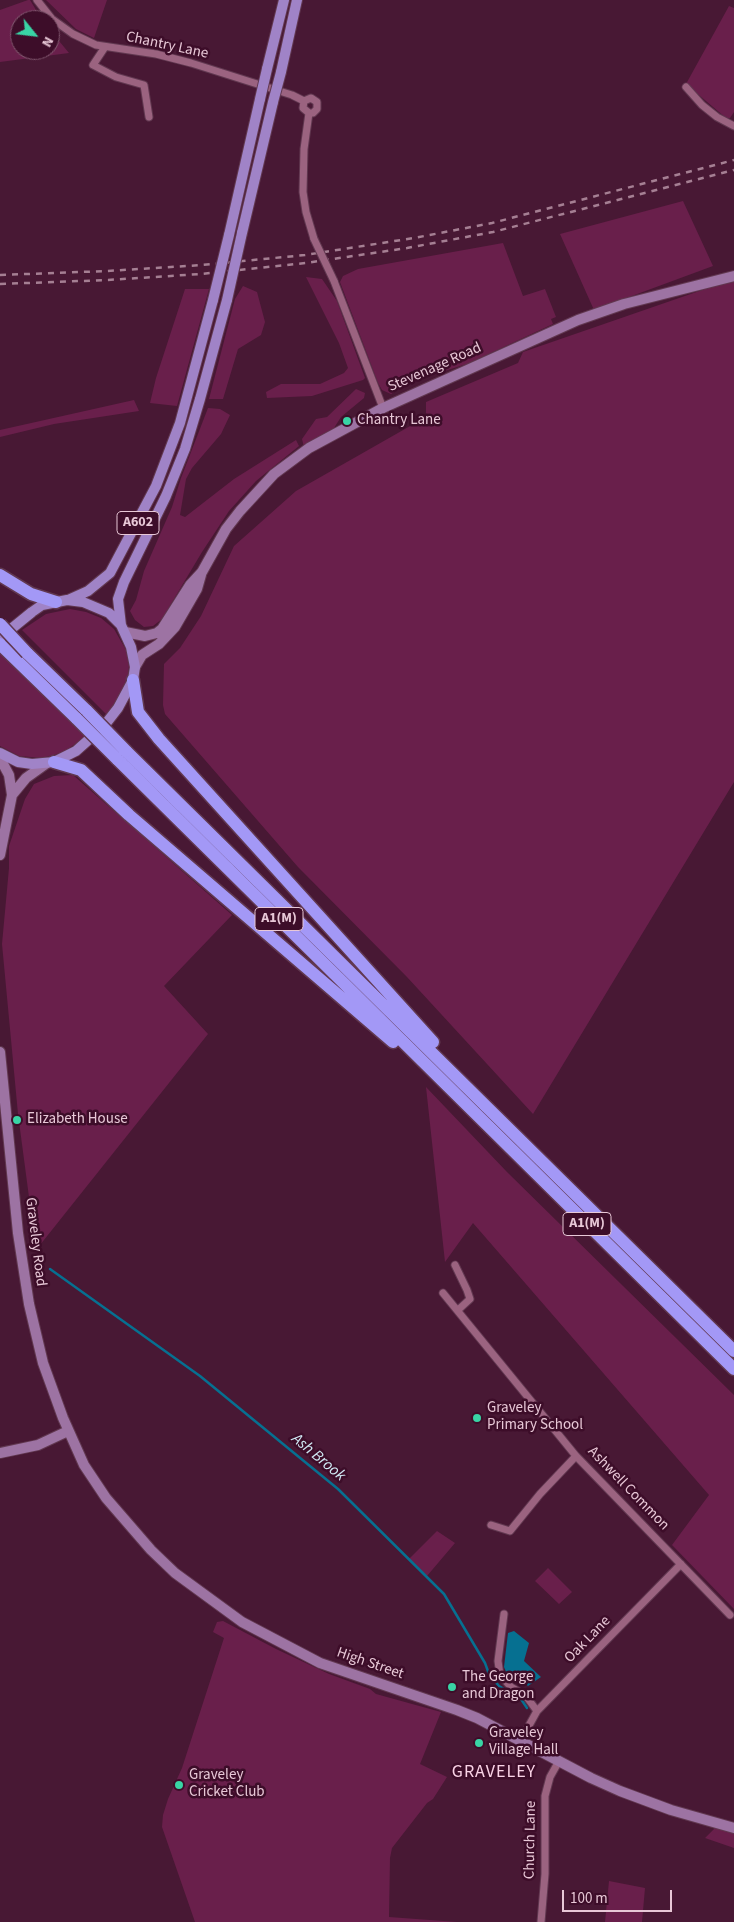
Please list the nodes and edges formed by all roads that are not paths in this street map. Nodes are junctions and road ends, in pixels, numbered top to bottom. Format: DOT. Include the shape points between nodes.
graph roads {
  1 [pos="37,0"];
  2 [pos="284,0"];
  3 [pos="297,0"];
  4 [pos="105,47"];
  5 [pos="686,87"];
  6 [pos="304,101"];
  7 [pos="309,113"];
  8 [pos="149,118"];
  9 [pos="734,126"];
  10 [pos="734,276"];
  11 [pos="383,408"];
  12 [pos="202,572"];
  13 [pos="0,575"];
  14 [pos="61,601"];
  15 [pos="0,624"];
  16 [pos="123,628"];
  17 [pos="0,638"];
  18 [pos="0,644"];
  19 [pos="24,658"];
  20 [pos="134,674"];
  21 [pos="0,753"];
  22 [pos="122,755"];
  23 [pos="0,758"];
  24 [pos="50,762"];
  25 [pos="12,795"];
  26 [pos="0,854"];
  27 [pos="0,1052"];
  28 [pos="0,1059"];
  29 [pos="440,1079"];
  30 [pos="476,1094"];
  31 [pos="455,1265"];
  32 [pos="443,1293"];
  33 [pos="458,1310"];
  34 [pos="734,1351"];
  35 [pos="734,1369"];
  36 [pos="68,1431"];
  37 [pos="0,1453"];
  38 [pos="576,1456"];
  39 [pos="491,1525"];
  40 [pos="681,1564"];
  41 [pos="504,1614"];
  42 [pos="730,1615"];
  43 [pos="537,1711"];
  44 [pos="521,1740"];
  45 [pos="559,1761"];
  46 [pos="734,1828"];
  47 [pos="541,1922"];
  1 -- 4 [label="street, Chantry Lane" via="52,19 73,34"];
  2 -- 14 [label="main road, A602, bridge" via="230,235 180,423 156,486 110,573 88,591"];
  3 -- 16 [label="main road, A602, bridge" via="227,300 194,421 166,496 118,599"];
  4 -- 6 [label="street, Chantry Lane" via="191,63 292,94"];
  4 -- 8 [label="street" via="93,65 116,77 144,85"];
  5 -- 9 [label="street" via="702,105"];
  6 -- 7 [label="street" via="303,108"];
  6 -- 7 [label="street" via="311,98 317,102 318,107"];
  7 -- 11 [label="street, bridge" via="302,192 306,212 314,240 334,281"];
  10 -- 11 [label="main road, Stevenage Road" via="641,299 578,320"];
  11 -- 12 [label="main road, Stevenage Road" via="309,448 274,474 236,517"];
  12 -- 16 [label="main road, Stevenage Road" via="157,633 141,636"];
  12 -- 20 [label="main road, Stevenage Road" via="197,589 176,627 142,655"];
  13 -- 14 [label="highway" via="31,594"];
  14 -- 16 [label="main road" via="83,602 103,610"];
  14 -- 17 [label="main road" via="42,605"];
  15 -- 19 [label="highway, A1(M), bridge"];
  16 -- 20 [label="main road" via="131,647"];
  18 -- 19 [label="highway, A1(M)"];
  19 -- 22 [label="highway, A1(M), bridge"];
  20 -- 24 [label="main road" via="118,708 104,726 76,751"];
  20 -- 30 [label="highway" via="138,712 180,764 383,985"];
  21 -- 24 [label="main road" via="18,762"];
  22 -- 29 [label="highway, A1(M)"];
  22 -- 30 [label="highway, A1(M)"];
  23 -- 25 [label="main road" via="9,775"];
  24 -- 25 [label="main road" via="26,778"];
  24 -- 29 [label="highway, A1(M)" via="81,770 358,1013"];
  25 -- 26 [label="main road"];
  27 -- 28 [label="main road, Graveley Road"];
  28 -- 36 [label="main road, Graveley Road" via="18,1233 29,1304 43,1363"];
  29 -- 35 [label="highway, A1(M)"];
  30 -- 34 [label="highway, A1(M)"];
  31 -- 33 [label="street" via="470,1299"];
  32 -- 33 [label="street, Ashwell Common"];
  33 -- 38 [label="street, Ashwell Common"];
  36 -- 37 [label="main road" via="38,1445"];
  36 -- 44 [label="main road, High Street" via="84,1465 106,1498 151,1550 214,1603 242,1622 320,1663 458,1710"];
  38 -- 39 [label="street" via="510,1531"];
  38 -- 40 [label="street, Ashwell Common"];
  40 -- 42 [label="street, Ashwell Common"];
  40 -- 43 [label="street, Oak Lane"];
  41 -- 43 [label="street" via="498,1661 500,1675 526,1696"];
  43 -- 44 [label="street, Oak Lane"];
  44 -- 45 [label="main road, High Street"];
  45 -- 46 [label="main road, High Street" via="620,1791 670,1810"];
  45 -- 47 [label="street, Church Lane" via="545,1796"];
}
